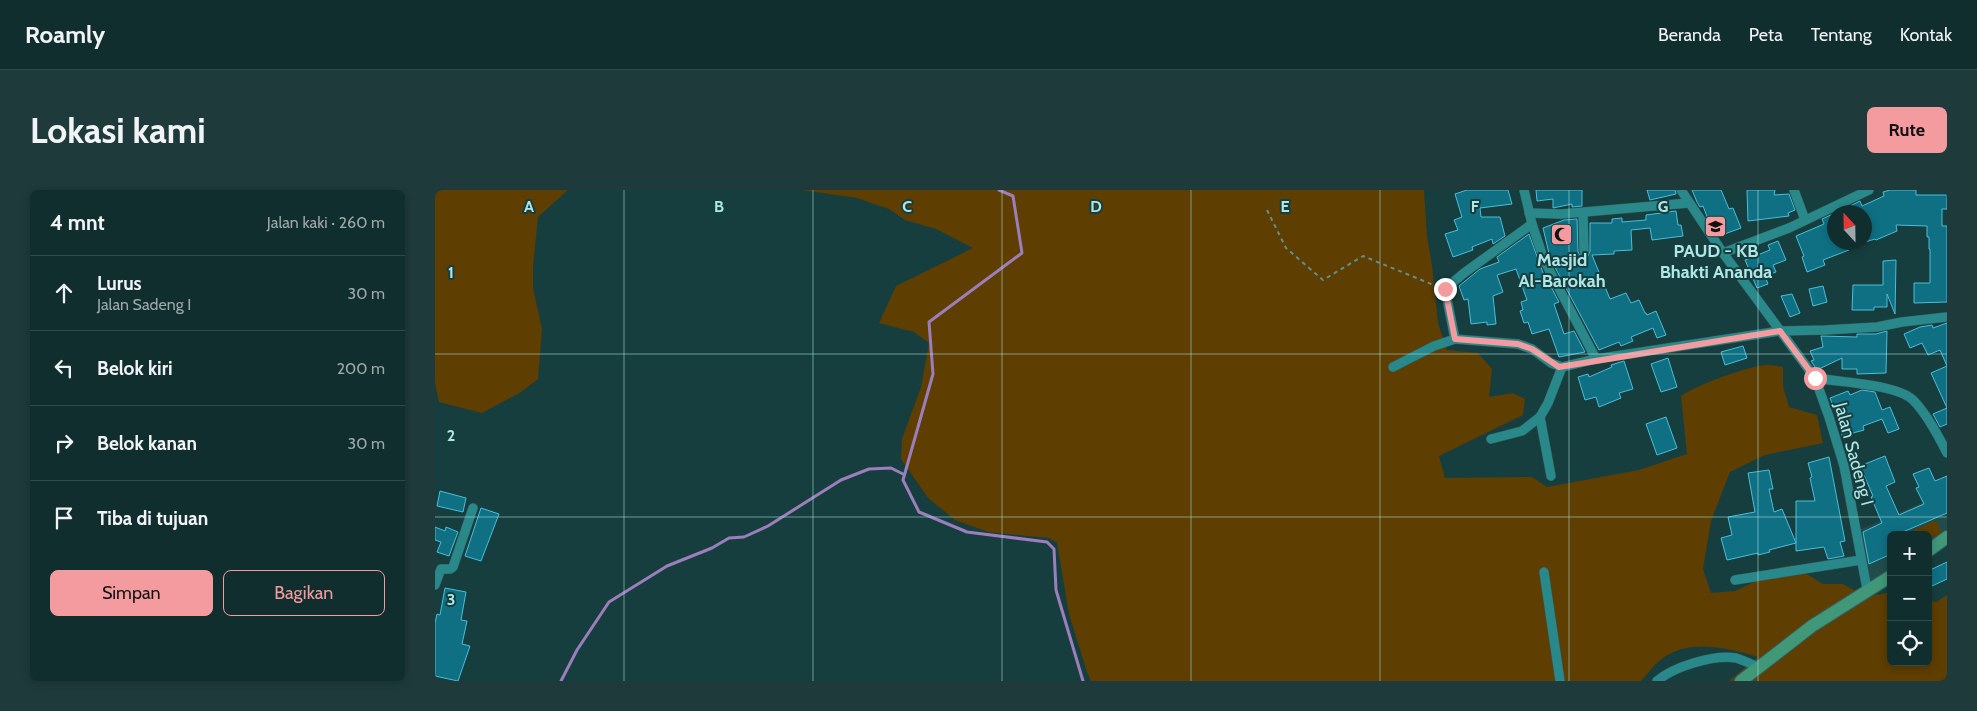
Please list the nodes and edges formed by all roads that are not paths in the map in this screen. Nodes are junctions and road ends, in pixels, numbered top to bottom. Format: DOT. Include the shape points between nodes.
graph roads {
  1 [pos="1524,190"];
  2 [pos="1681,190"];
  3 [pos="1794,190"];
  4 [pos="1869,190"];
  5 [pos="1689,203"];
  6 [pos="1529,213"];
  7 [pos="1583,213"];
  8 [pos="1805,220"];
  9 [pos="1532,224"];
  10 [pos="1584,251"];
  11 [pos="1723,253"];
  12 [pos="1947,317"];
  13 [pos="1780,331"];
  14 [pos="1455,339"];
  15 [pos="1596,360"];
  16 [pos="1393,367"];
  17 [pos="1563,367"];
  18 [pos="1815,378"];
  19 [pos="1540,417"];
  20 [pos="1491,440"];
  21 [pos="1947,453"];
  22 [pos="1551,476"];
  23 [pos="473,508"];
  24 [pos="1947,537"];
  25 [pos="1932,547"];
  26 [pos="1861,560"];
  27 [pos="1544,572"];
  28 [pos="1887,578"];
  29 [pos="1735,580"];
  30 [pos="435,585"];
  31 [pos="1867,589"];
  32 [pos="1758,667"];
  33 [pos="1560,681"];
  34 [pos="1657,681"];
  35 [pos="1741,681"];
  1 -- 6 [label="street"];
  2 -- 5 [label="street, Jalan Sadeng I"];
  3 -- 8 [label="street"];
  4 -- 8 [label="street"];
  5 -- 7 [label="street"];
  5 -- 11 [label="street, Jalan Sadeng I"];
  6 -- 7 [label="street"];
  6 -- 9 [label="street"];
  7 -- 10 [label="street"];
  8 -- 11 [label="street"];
  9 -- 14 [label="street" via="1445,289"];
  9 -- 15 [label="street" via="1544,260"];
  11 -- 13 [label="street, Jalan Sadeng I"];
  12 -- 13 [label="street" via="1877,327"];
  13 -- 15 [label="street"];
  13 -- 18 [label="street, Jalan Sadeng I"];
  14 -- 16 [label="street"];
  14 -- 17 [label="street" via="1518,344"];
  15 -- 17 [label="street"];
  17 -- 19 [label="street"];
  18 -- 21 [label="street" via="1901,393 1913,400"];
  18 -- 26 [label="street, Jalan Sadeng I" via="1844,466"];
  19 -- 20 [label="street" via="1522,430"];
  19 -- 22 [label="street"];
  23 -- 30 [label="street" via="453,567 441,570"];
  24 -- 25 [label="main road"];
  26 -- 29 [label="street"];
  26 -- 31 [label="street, Jalan Sadeng I"];
  27 -- 33 [label="street"];
  28 -- 31 [label="main road"];
  31 -- 32 [label="main road"];
  32 -- 34 [label="street" via="1735,658 1708,659 1665,674"];
  32 -- 35 [label="main road"];
}
